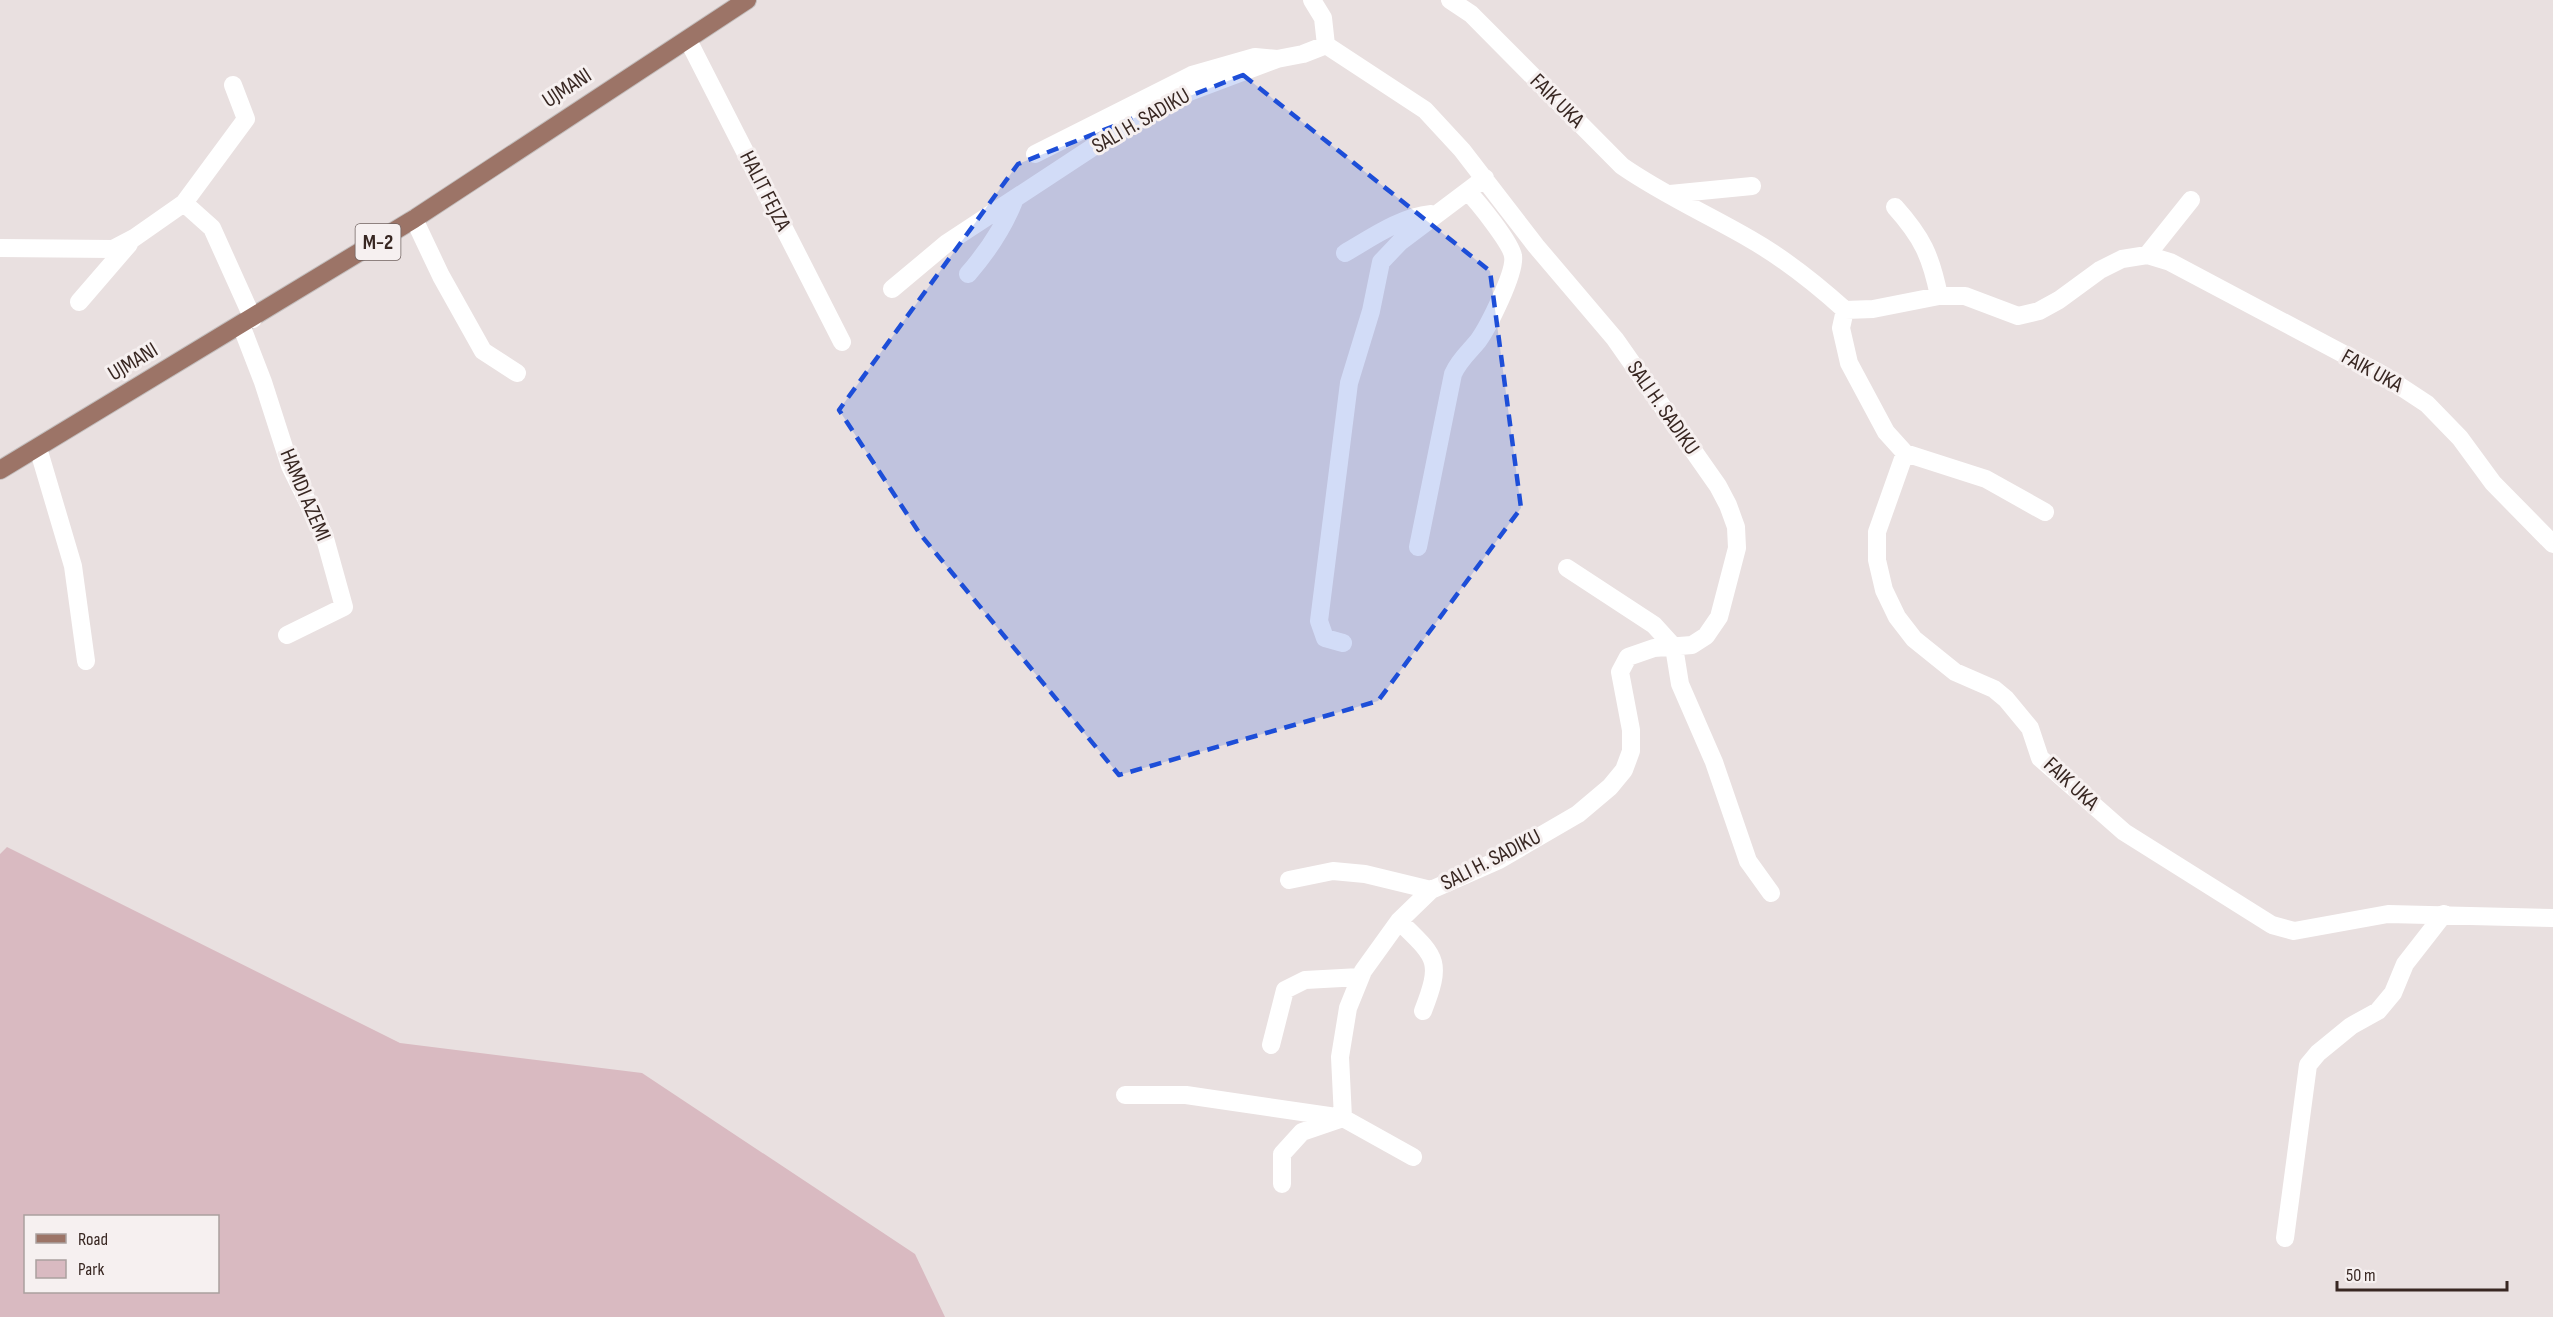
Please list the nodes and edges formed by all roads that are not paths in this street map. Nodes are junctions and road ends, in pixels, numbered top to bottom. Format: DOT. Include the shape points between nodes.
graph roads {
  1 [pos="747,0"];
  2 [pos="1312,0"];
  3 [pos="1450,0"];
  4 [pos="688,40"];
  5 [pos="1326,45"];
  6 [pos="1277,59"];
  7 [pos="233,86"];
  8 [pos="1035,154"];
  9 [pos="1485,178"];
  10 [pos="1752,186"];
  11 [pos="1468,192"];
  12 [pos="1670,194"];
  13 [pos="2191,200"];
  14 [pos="1014,201"];
  15 [pos="184,203"];
  16 [pos="1895,207"];
  17 [pos="1436,214"];
  18 [pos="414,219"];
  19 [pos="134,238"];
  20 [pos="0,248"];
  21 [pos="1345,253"];
  22 [pos="2147,255"];
  23 [pos="968,274"];
  24 [pos="892,289"];
  25 [pos="1939,296"];
  26 [pos="79,302"];
  27 [pos="1845,310"];
  28 [pos="247,322"];
  29 [pos="842,342"];
  30 [pos="517,373"];
  31 [pos="38,448"];
  32 [pos="1905,453"];
  33 [pos="0,470"];
  34 [pos="2045,512"];
  35 [pos="2553,544"];
  36 [pos="1418,547"];
  37 [pos="1567,568"];
  38 [pos="287,635"];
  39 [pos="1343,643"];
  40 [pos="1674,647"];
  41 [pos="86,661"];
  42 [pos="1289,880"];
  43 [pos="1431,890"];
  44 [pos="1771,893"];
  45 [pos="2444,914"];
  46 [pos="2553,918"];
  47 [pos="1399,921"];
  48 [pos="1360,977"];
  49 [pos="1424,1011"];
  50 [pos="1271,1045"];
  51 [pos="1125,1095"];
  52 [pos="1343,1118"];
  53 [pos="1413,1158"];
  54 [pos="1282,1184"];
  55 [pos="2285,1238"];
  1 -- 4 [label="main road, UJMANI / M-2"];
  2 -- 5 [label="street" via="1323,18"];
  3 -- 12 [label="street, FAIK UKA" via="1472,14 1622,166"];
  4 -- 18 [label="main road, UJMANI / M-2" via="586,103"];
  4 -- 29 [label="street, HALIT FEJZA"];
  5 -- 6 [label="street, SALI H. SADIKU"];
  5 -- 9 [label="street, SALI H. SADIKU" via="1425,110"];
  6 -- 8 [label="street, SALI H. SADIKU" via="1255,57 1192,75"];
  6 -- 14 [label="street, SALI H. SADIKU" via="1189,92 1100,142"];
  7 -- 15 [label="street" via="246,120"];
  9 -- 11 [label="street"];
  9 -- 40 [label="street, SALI H. SADIKU" via="1498,199 1615,339 1728,505 1736,527 1737,548 1719,617 1706,636 1692,645"];
  10 -- 12 [label="street"];
  11 -- 17 [label="street"];
  11 -- 36 [label="street" via="1513,254 1513,268 1480,339 1459,361 1453,374"];
  12 -- 27 [label="street, FAIK UKA" via="1780,258"];
  13 -- 22 [label="street"];
  14 -- 23 [label="street" via="988,252"];
  14 -- 24 [label="street, SALI H. SADIKU" via="947,243"];
  15 -- 19 [label="street"];
  15 -- 28 [label="street" via="212,228"];
  16 -- 25 [label="street" via="1917,231 1932,261"];
  17 -- 21 [label="street" via="1419,215"];
  17 -- 39 [label="street" via="1381,262 1349,383 1319,621 1325,638"];
  18 -- 28 [label="main road, UJMANI / M-2"];
  18 -- 30 [label="street" via="483,351"];
  19 -- 20 [label="street" via="113,249"];
  19 -- 26 [label="street"];
  22 -- 25 [label="street" via="2122,259 2039,311 2018,316 1965,296"];
  22 -- 35 [label="street, FAIK UKA" via="2170,262 2383,375 2420,399 2444,420 2493,483"];
  25 -- 27 [label="street" via="1873,309"];
  27 -- 32 [label="street" via="1841,328 1849,363 1886,432"];
  28 -- 31 [label="main road, UJMANI / M-2"];
  28 -- 38 [label="street, HAMDI AZEMI" via="290,466 324,535 344,607"];
  31 -- 33 [label="main road, UJMANI / M-2"];
  31 -- 41 [label="street" via="73,566"];
  32 -- 34 [label="street" via="1986,479"];
  32 -- 45 [label="street, FAIK UKA" via="1877,532 1877,560 1884,590 1897,617 1935,658 2006,699 2030,728 2040,758 2124,832 2272,925 2294,931 2388,914"];
  37 -- 40 [label="street" via="1654,625"];
  40 -- 43 [label="street, SALI H. SADIKU" via="1654,648 1628,657 1620,672 1631,751 1624,770 1610,788 1578,814 1499,860"];
  40 -- 44 [label="street" via="1680,684 1710,752 1748,861"];
  42 -- 43 [label="street" via="1333,872 1365,874"];
  43 -- 47 [label="street, SALI H. SADIKU"];
  45 -- 46 [label="street, FAIK UKA"];
  45 -- 55 [label="street" via="2405,964 2393,993 2378,1011 2351,1026 2308,1065"];
  47 -- 48 [label="street, SALI H. SADIKU"];
  47 -- 49 [label="street" via="1432,953 1434,982"];
  48 -- 50 [label="street" via="1305,980 1285,990"];
  48 -- 52 [label="street, SALI H. SADIKU" via="1348,1008 1340,1057"];
  51 -- 52 [label="street" via="1186,1095"];
  52 -- 53 [label="street"];
  52 -- 54 [label="street" via="1302,1132 1282,1154"];
}
